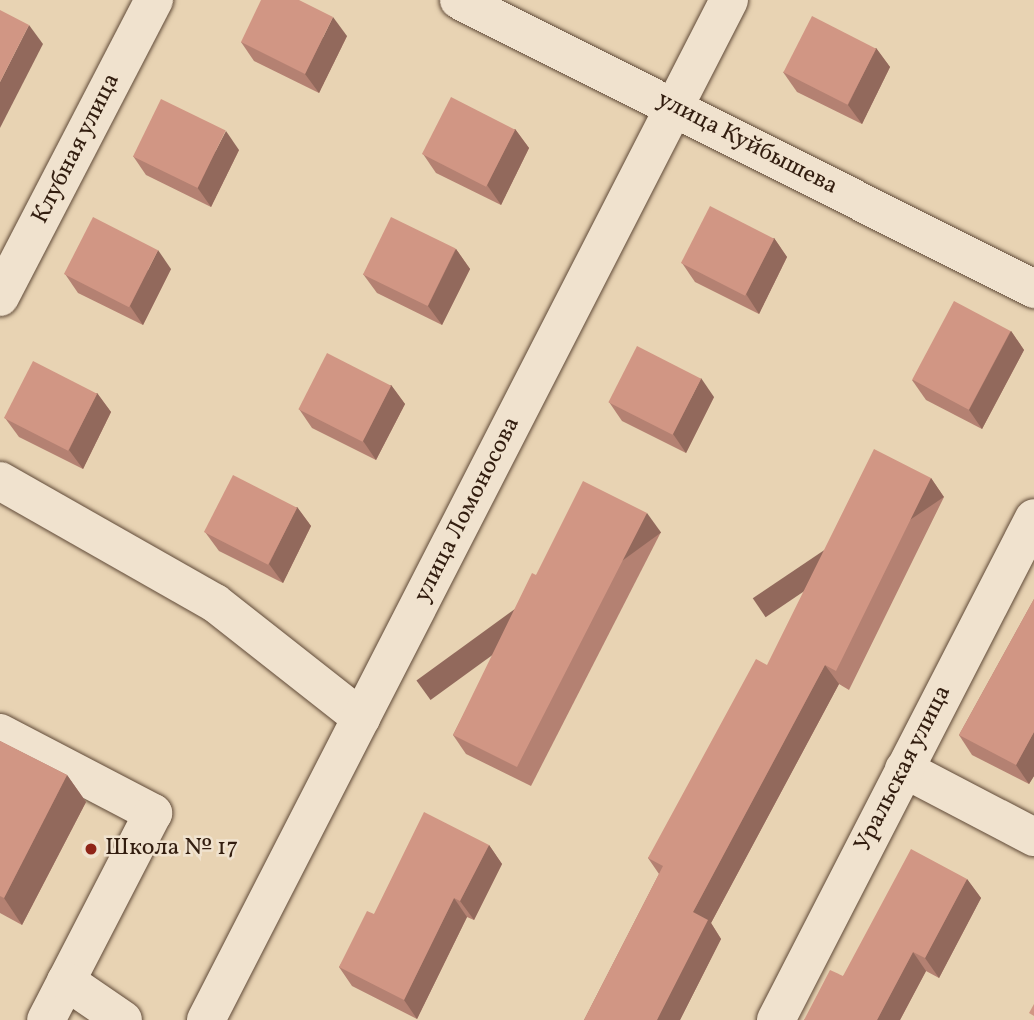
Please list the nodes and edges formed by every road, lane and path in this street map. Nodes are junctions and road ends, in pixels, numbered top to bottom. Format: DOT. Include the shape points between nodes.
graph roads {
  1 [pos="154,0"];
  2 [pos="459,0"];
  3 [pos="729,0"];
  4 [pos="675,107"];
  5 [pos="1034,289"];
  6 [pos="0,297"];
  7 [pos="0,481"];
  8 [pos="1034,518"];
  9 [pos="361,718"];
  10 [pos="0,733"];
  11 [pos="904,769"];
  12 [pos="1034,837"];
  13 [pos="66,981"];
  14 [pos="46,1020"];
  15 [pos="123,1020"];
  16 [pos="206,1020"];
  17 [pos="776,1020"];
  1 -- 6 [label="street, Клубная улица"];
  2 -- 4 [label="street, улица Куйбышева"];
  3 -- 4 [label="street, улица Ломоносова"];
  4 -- 5 [label="street, улица Куйбышева"];
  4 -- 9 [label="street, улица Ломоносова"];
  7 -- 9 [label="street" via="215,603"];
  8 -- 11 [label="street, Уральская улица"];
  9 -- 16 [label="street, улица Ломоносова"];
  10 -- 13 [label="street" via="153,813"];
  11 -- 12 [label="street"];
  11 -- 17 [label="street, Уральская улица"];
  13 -- 14 [label="street"];
  13 -- 15 [label="street"];
}
